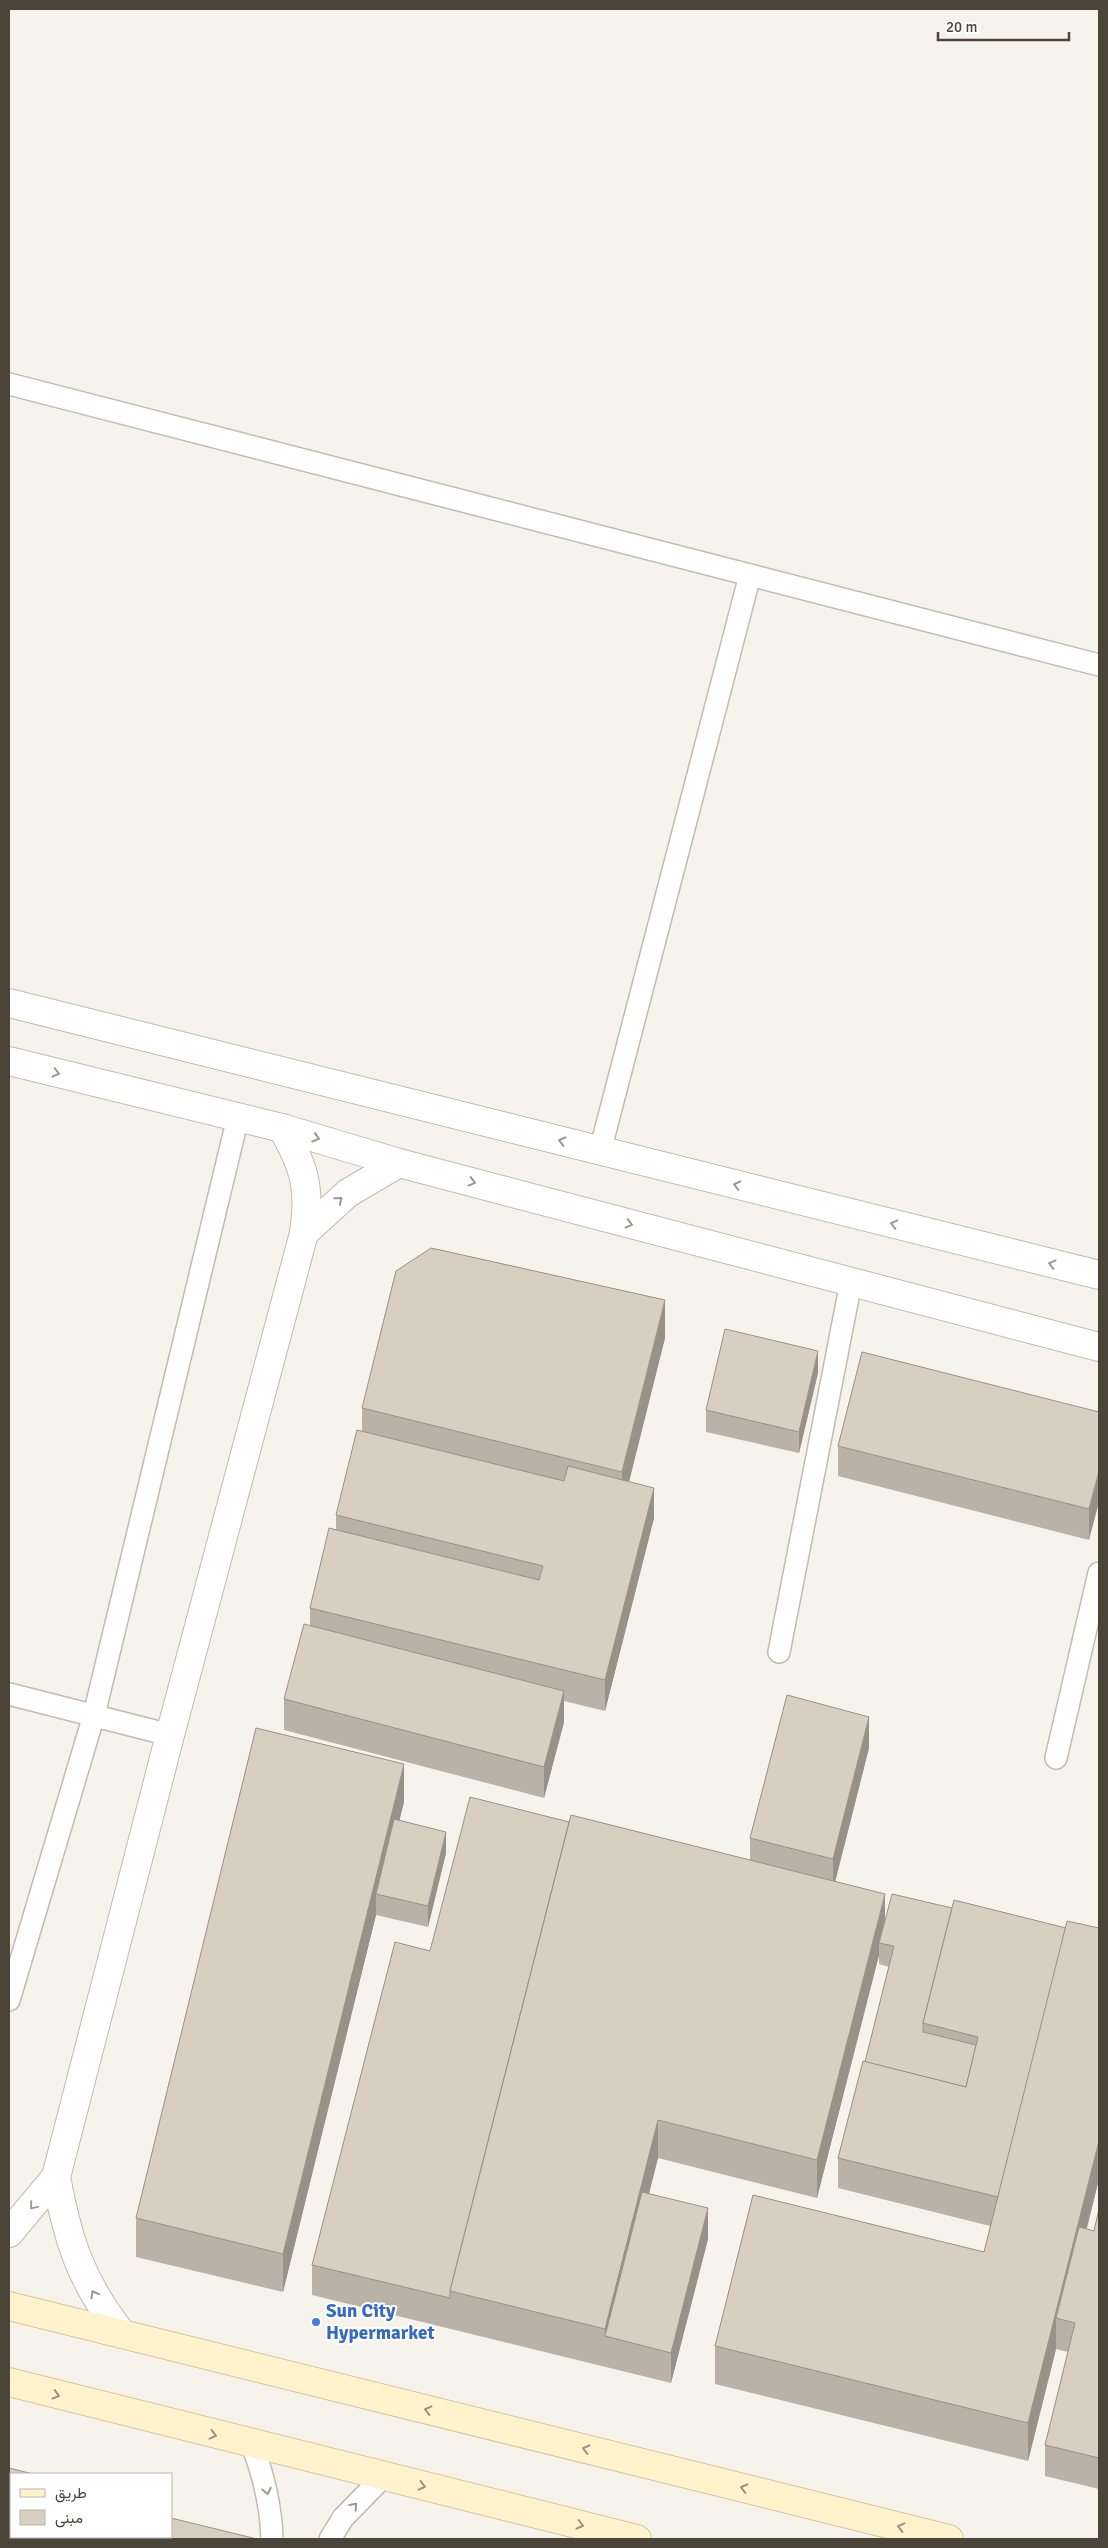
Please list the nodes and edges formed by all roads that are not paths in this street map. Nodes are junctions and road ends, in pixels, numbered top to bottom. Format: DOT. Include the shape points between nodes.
graph roads {
  1 [pos="9,384"];
  2 [pos="750,575"];
  3 [pos="1099,664"];
  4 [pos="9,1003"];
  5 [pos="9,1061"];
  6 [pos="238,1117"];
  7 [pos="282,1128"];
  8 [pos="600,1150"];
  9 [pos="399,1163"];
  10 [pos="304,1233"];
  11 [pos="1099,1275"];
  12 [pos="851,1282"];
  13 [pos="1099,1347"];
  14 [pos="1099,1573"];
  15 [pos="779,1652"];
  16 [pos="9,1694"];
  17 [pos="94,1716"];
  18 [pos="170,1735"];
  19 [pos="1056,1758"];
  20 [pos="9,2000"];
  21 [pos="56,2178"];
  22 [pos="9,2233"];
  23 [pos="9,2306"];
  24 [pos="122,2334"];
  25 [pos="9,2382"];
  26 [pos="252,2445"];
  27 [pos="383,2477"];
  28 [pos="272,2539"];
  29 [pos="330,2539"];
  30 [pos="637,2539"];
  31 [pos="949,2539"];
  1 -- 2 [label="lane"];
  2 -- 3 [label="lane"];
  2 -- 8 [label="lane"];
  8 -- 4 [label="street, one-way"];
  5 -- 6 [label="street, one-way"];
  6 -- 7 [label="street"];
  6 -- 17 [label="lane"];
  7 -- 9 [label="street, one-way"];
  7 -- 10 [label="street" via="299,1157 304,1173 307,1194"];
  11 -- 8 [label="street, one-way"];
  10 -- 9 [label="street, one-way" via="348,1193"];
  9 -- 12 [label="street, one-way"];
  10 -- 18 [label="street"];
  12 -- 13 [label="street"];
  12 -- 15 [label="lane"];
  14 -- 19 [label="lane"];
  16 -- 17 [label="lane"];
  17 -- 18 [label="lane"];
  17 -- 20 [label="lane"];
  18 -- 21 [label="street"];
  21 -- 22 [label="street, one-way"];
  24 -- 21 [label="street, one-way" via="85,2279 65,2221"];
  23 -- 24 [label="main road"];
  31 -- 24 [label="main road, one-way"];
  25 -- 26 [label="main road, one-way"];
  26 -- 27 [label="main road"];
  26 -- 28 [label="lane, one-way" via="264,2477 271,2511"];
  29 -- 27 [label="lane, one-way" via="344,2518"];
  27 -- 30 [label="main road, one-way"];
}
